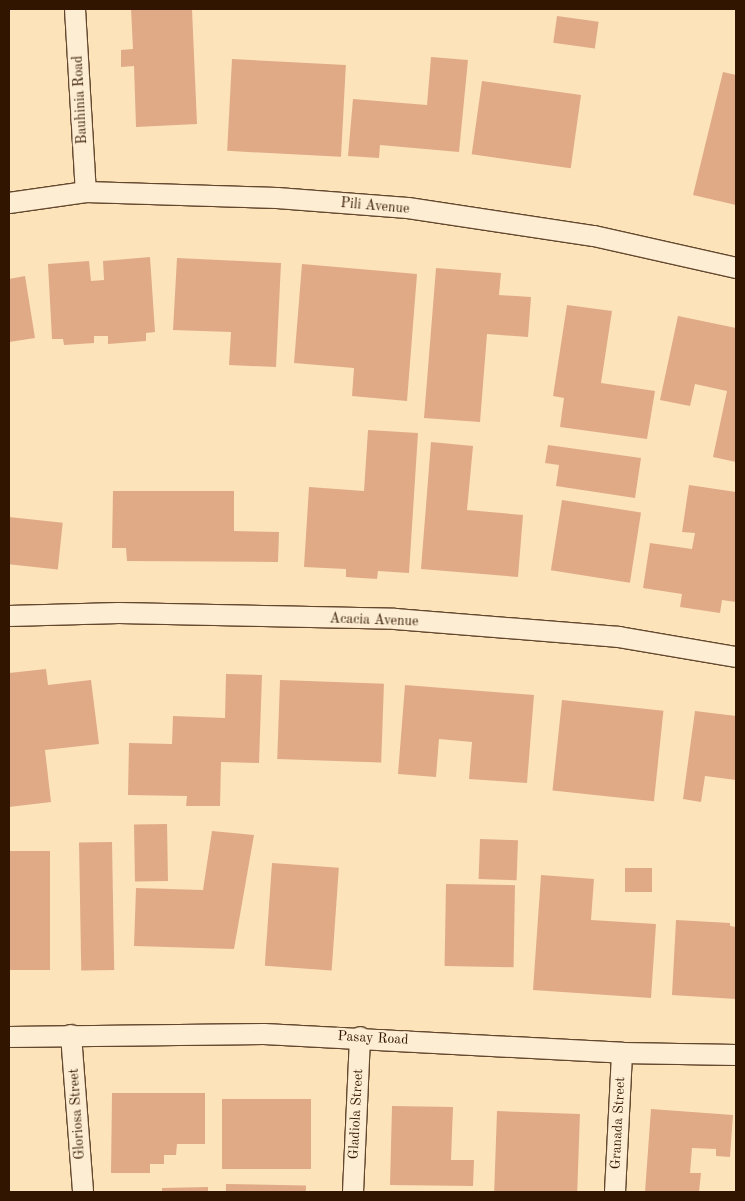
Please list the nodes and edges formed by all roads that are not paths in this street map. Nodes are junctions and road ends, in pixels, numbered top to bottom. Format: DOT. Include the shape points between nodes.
graph roads {
  1 [pos="75,9"];
  2 [pos="86,192"];
  3 [pos="9,203"];
  4 [pos="736,268"];
  5 [pos="9,616"];
  6 [pos="736,657"];
  7 [pos="72,1035"];
  8 [pos="9,1037"];
  9 [pos="360,1037"];
  10 [pos="622,1053"];
  11 [pos="736,1055"];
  12 [pos="83,1192"];
  13 [pos="353,1192"];
  14 [pos="615,1192"];
  1 -- 2 [label="street, Bauhinia Road"];
  2 -- 3 [label="street, Pili Avenue"];
  2 -- 4 [label="street, Pili Avenue" via="277,198 408,208 594,236"];
  5 -- 6 [label="street, Acacia Avenue" via="118,613 395,619 618,637"];
  7 -- 8 [label="street, Pasay Road"];
  7 -- 9 [label="street, Pasay Road"];
  7 -- 12 [label="street, Gloriosa Street"];
  9 -- 10 [label="street, Pasay Road"];
  9 -- 13 [label="street, Gladiola Street"];
  10 -- 11 [label="street, Pasay Road"];
  10 -- 14 [label="street, Granada Street"];
}
